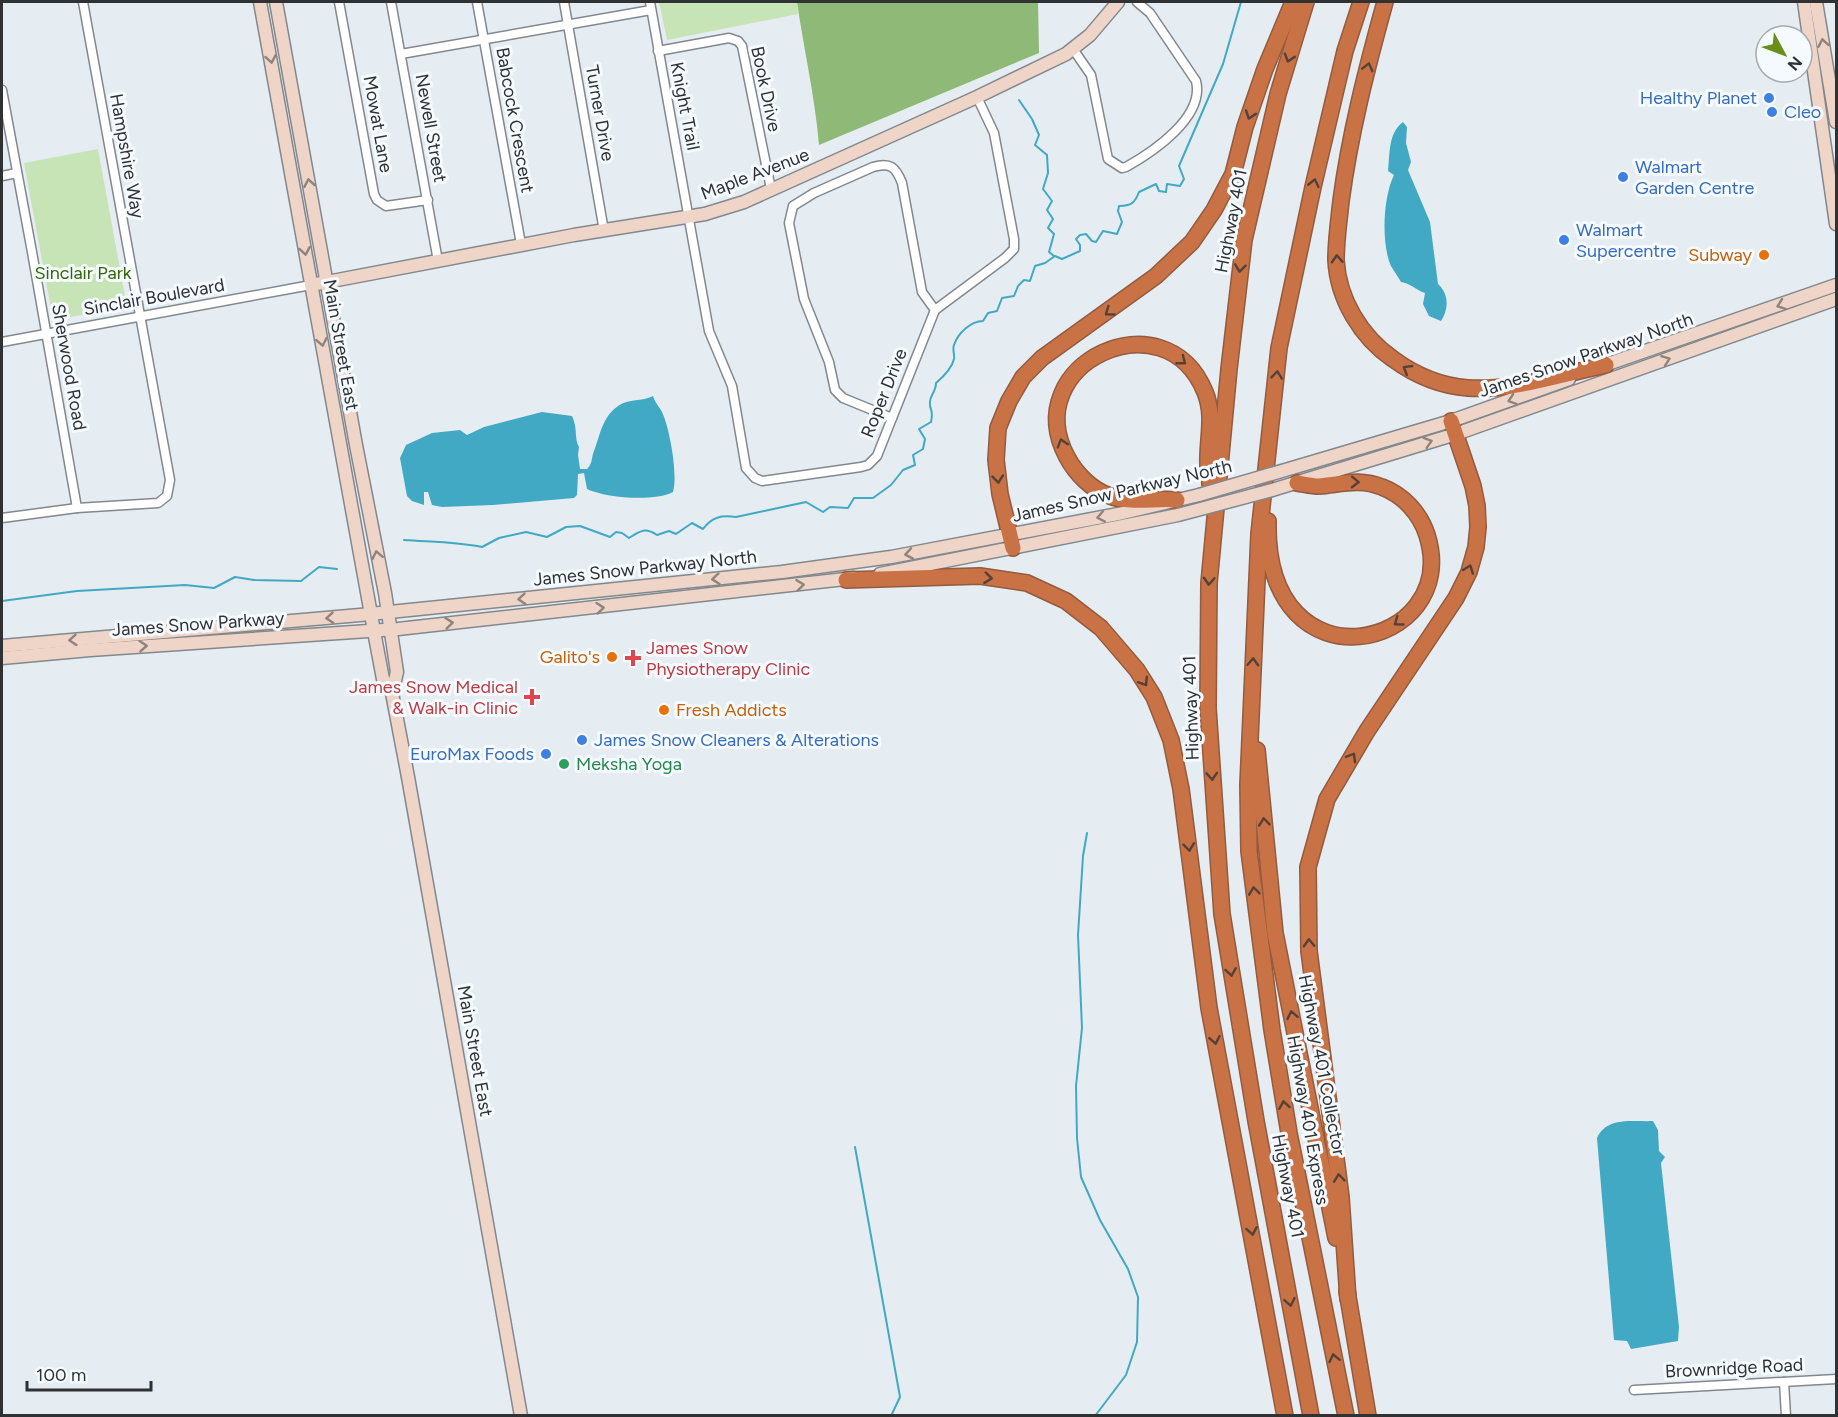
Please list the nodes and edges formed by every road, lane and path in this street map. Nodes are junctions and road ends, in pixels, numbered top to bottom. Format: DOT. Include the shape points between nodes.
graph roads {
  1 [pos="83,2"];
  2 [pos="260,2"];
  3 [pos="276,2"];
  4 [pos="339,2"];
  5 [pos="391,2"];
  6 [pos="477,2"];
  7 [pos="564,2"];
  8 [pos="1118,2"];
  9 [pos="1137,2"];
  10 [pos="1293,2"];
  11 [pos="1306,2"];
  12 [pos="1361,2"];
  13 [pos="1385,2"];
  14 [pos="1804,2"];
  15 [pos="1816,2"];
  16 [pos="650,6"];
  17 [pos="568,24"];
  18 [pos="484,40"];
  19 [pos="1073,49"];
  20 [pos="658,51"];
  21 [pos="401,54"];
  22 [pos="2,90"];
  23 [pos="977,97"];
  24 [pos="1836,122"];
  25 [pos="17,173"];
  26 [pos="2,176"];
  27 [pos="771,189"];
  28 [pos="428,200"];
  29 [pos="689,217"];
  30 [pos="1836,224"];
  31 [pos="604,231"];
  32 [pos="521,244"];
  33 [pos="438,261"];
  34 [pos="327,282"];
  35 [pos="311,285"];
  36 [pos="1836,285"];
  37 [pos="1836,299"];
  38 [pos="935,310"];
  39 [pos="140,316"];
  40 [pos="45,333"];
  41 [pos="2,342"];
  42 [pos="1606,364"];
  43 [pos="891,418"];
  44 [pos="1454,428"];
  45 [pos="1270,433"];
  46 [pos="1294,476"];
  47 [pos="77,508"];
  48 [pos="1178,508"];
  49 [pos="2,518"];
  50 [pos="1214,523"];
  51 [pos="1011,542"];
  52 [pos="846,580"];
  53 [pos="388,612"];
  54 [pos="371,614"];
  55 [pos="394,629"];
  56 [pos="374,631"];
  57 [pos="2,646"];
  58 [pos="2,658"];
  59 [pos="392,693"];
  60 [pos="1250,721"];
  61 [pos="1348,1299"];
  62 [pos="1836,1379"];
  63 [pos="1784,1382"];
  64 [pos="1634,1390"];
  65 [pos="521,1416"];
  66 [pos="1285,1416"];
  67 [pos="1311,1416"];
  68 [pos="1346,1416"];
  69 [pos="1368,1416"];
  70 [pos="1786,1416"];
  1 -- 39 [label="street, Hampshire Way"];
  2 -- 35 [label="main road, Main Street East, one-way"];
  34 -- 3 [label="main road, Main Street East, one-way"];
  4 -- 28 [label="street, Mowat Lane" via="374,194 386,206"];
  5 -- 21 [label="street, Newell Street"];
  6 -- 18 [label="street, Babcock Crescent"];
  7 -- 17 [label="street, Turner Drive"];
  8 -- 19 [label="main road, Maple Avenue"];
  9 -- 19 [label="street" via="1150,13 1196,81 1197,94 1182,126 1126,167 1108,159 1091,75"];
  10 -- 51 [label="highway, one-way" via="1265,69 1233,174 1192,242 1139,289 1042,358 1023,377 1009,401 998,428 996,460"];
  11 -- 50 [label="highway, Highway 401, one-way" via="1278,94 1244,240"];
  45 -- 12 [label="highway, one-way" via="1279,348 1345,51"];
  42 -- 13 [label="highway, one-way" via="1504,387 1467,388 1434,382 1410,372 1387,355 1353,315 1336,261 1338,229 1347,153"];
  14 -- 30 [label="main road"];
  24 -- 15 [label="main road, one-way"];
  16 -- 17 [label="street"];
  16 -- 20 [label="street, Knight Trail"];
  17 -- 18 [label="street"];
  17 -- 31 [label="street, Turner Drive"];
  18 -- 21 [label="street"];
  18 -- 32 [label="street, Babcock Crescent"];
  19 -- 23 [label="main road, Maple Avenue"];
  20 -- 27 [label="street, Book Drive" via="729,38 738,41"];
  20 -- 29 [label="street, Knight Trail"];
  21 -- 28 [label="street, Newell Street"];
  22 -- 25 [label="street, Sherwood Road"];
  23 -- 27 [label="main road, Maple Avenue"];
  23 -- 38 [label="street" via="994,133 1014,249"];
  25 -- 26 [label="street"];
  25 -- 40 [label="street, Sherwood Road"];
  27 -- 29 [label="main road, Maple Avenue" via="744,202"];
  28 -- 33 [label="street, Newell Street"];
  29 -- 31 [label="main road, Maple Avenue"];
  29 -- 43 [label="street, Roper Drive" via="709,330 732,386 748,472 754,478 762,481 868,465 877,456"];
  31 -- 32 [label="main road, Maple Avenue"];
  32 -- 33 [label="main road, Maple Avenue"];
  33 -- 34 [label="main road, Maple Avenue"];
  34 -- 35 [label="main road, Maple Avenue"];
  53 -- 34 [label="main road, Main Street East, one-way"];
  35 -- 39 [label="street, Sinclair Boulevard"];
  35 -- 54 [label="main road, Main Street East, one-way"];
  36 -- 42 [label="main road, James Snow Parkway North, one-way"];
  44 -- 37 [label="main road, James Snow Parkway North, one-way"];
  38 -- 43 [label="street, Roper Drive"];
  38 -- 43 [label="street" via="922,292 902,183 892,166 873,166 793,206 789,223 804,299 829,362 835,390 843,398"];
  39 -- 40 [label="street, Sinclair Boulevard"];
  39 -- 47 [label="street, Hampshire Way" via="170,480 167,496 158,503"];
  40 -- 41 [label="street, Sinclair Boulevard"];
  40 -- 47 [label="street, Sherwood Road"];
  42 -- 44 [label="main road, James Snow Parkway North, one-way"];
  44 -- 46 [label="main road, James Snow Parkway North"];
  61 -- 44 [label="highway, one-way" via="1341,1197 1309,951 1308,867 1328,799 1469,572 1476,547 1477,506"];
  46 -- 45 [label="highway, one-way" via="1317,486 1360,481 1377,484 1400,496 1417,515 1430,546 1430,572 1417,604 1399,622 1376,634 1342,637 1310,625 1291,608 1271,561"];
  60 -- 45 [label="highway, one-way" via="1259,534"];
  46 -- 48 [label="main road, James Snow Parkway North, bridge" via="1199,495"];
  46 -- 48 [label="main road, James Snow Parkway North, bridge" via="1272,490"];
  47 -- 49 [label="street, Hampshire Way"];
  48 -- 50 [label="highway, one-way" via="1162,499 1133,501 1110,496 1085,482 1068,461 1059,435 1060,402 1074,374 1098,353 1128,344 1149,345 1178,358 1195,374 1206,393 1211,416 1208,463"];
  48 -- 51 [label="main road, James Snow Parkway North"];
  50 -- 67 [label="highway, Highway 401, one-way" via="1209,583 1208,708 1222,914"];
  51 -- 52 [label="main road, James Snow Parkway North"];
  51 -- 53 [label="main road, James Snow Parkway North, one-way" via="782,572"];
  55 -- 52 [label="main road, James Snow Parkway North, one-way"];
  52 -- 66 [label="highway, one-way" via="980,576 1027,583 1066,601 1101,628 1154,697 1171,740 1181,789 1209,1008"];
  53 -- 54 [label="main road, James Snow Parkway"];
  53 -- 55 [label="main road, Main Street East"];
  54 -- 56 [label="main road, Main Street East"];
  54 -- 57 [label="main road, James Snow Parkway, one-way"];
  55 -- 56 [label="main road, James Snow Parkway"];
  55 -- 59 [label="main road, Main Street East" via="397,672"];
  58 -- 56 [label="main road, James Snow Parkway, one-way"];
  56 -- 59 [label="main road, Main Street East" via="383,679"];
  59 -- 65 [label="main road, Main Street East"];
  61 -- 60 [label="highway, Highway 401 Collector, one-way" via="1275,933 1257,754"];
  68 -- 60 [label="highway, Highway 401 Express, one-way" via="1288,1133 1272,1030 1249,851"];
  61 -- 69 [label="highway, Highway 401 Collector"];
  62 -- 63 [label="street, Brownridge Road"];
  63 -- 64 [label="street, Brownridge Road"];
  63 -- 70 [label="street"];
}
